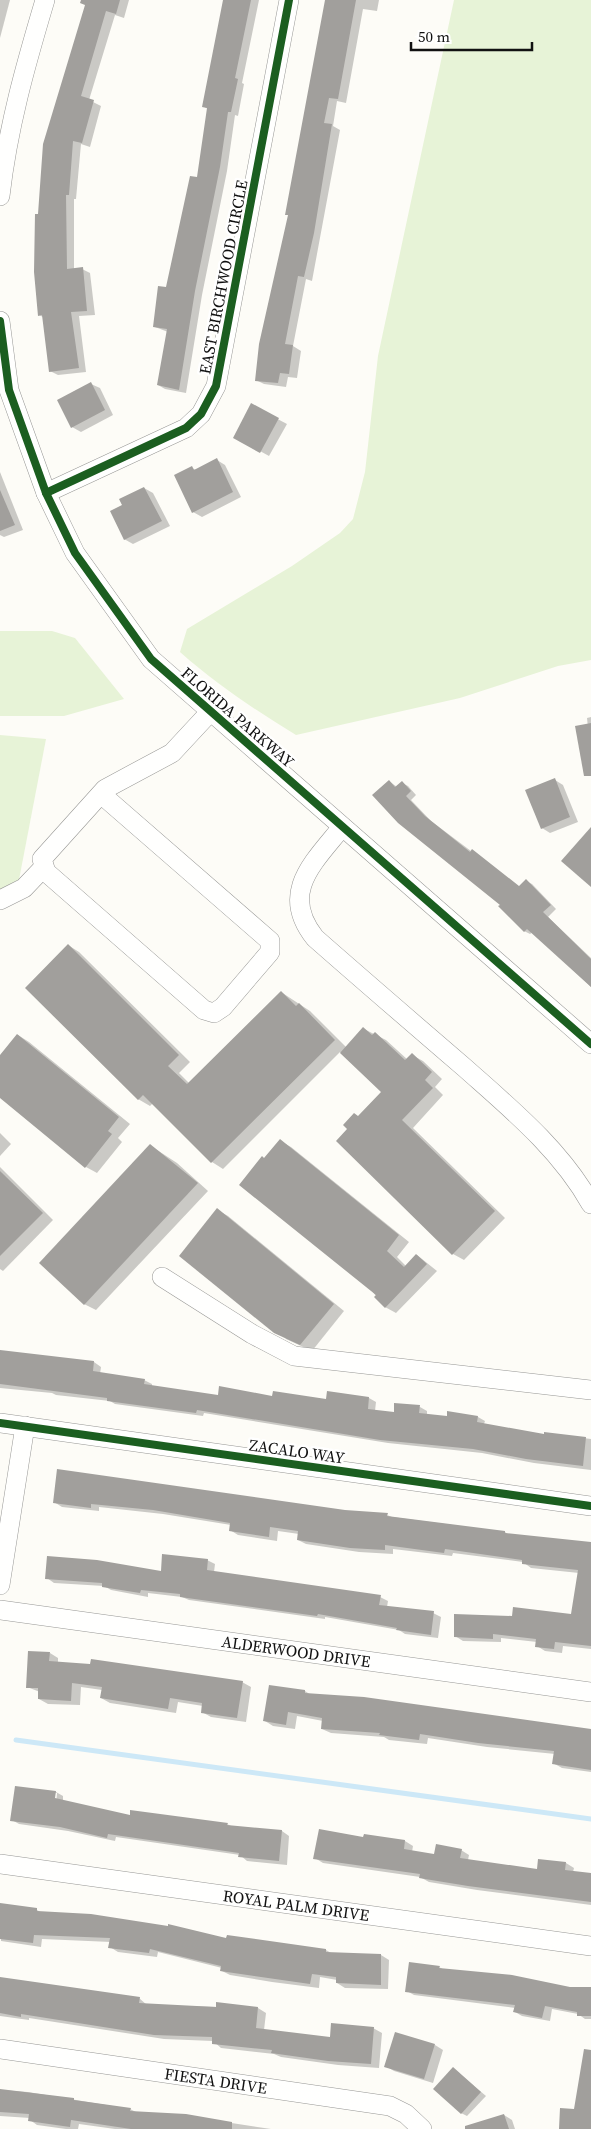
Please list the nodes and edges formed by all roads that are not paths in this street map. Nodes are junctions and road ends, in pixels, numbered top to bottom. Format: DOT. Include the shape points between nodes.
graph roads {
  1 [pos="46,0"];
  2 [pos="289,0"];
  3 [pos="0,196"];
  4 [pos="0,320"];
  5 [pos="4,391"];
  6 [pos="46,493"];
  7 [pos="211,711"];
  8 [pos="100,794"];
  9 [pos="342,827"];
  10 [pos="44,867"];
  11 [pos="0,900"];
  12 [pos="591,1044"];
  13 [pos="591,1204"];
  14 [pos="162,1277"];
  15 [pos="591,1390"];
  16 [pos="0,1423"];
  17 [pos="25,1426"];
  18 [pos="591,1506"];
  19 [pos="0,1586"];
  20 [pos="0,1610"];
  21 [pos="591,1692"];
  22 [pos="0,1864"];
  23 [pos="591,1946"];
  24 [pos="0,2049"];
  25 [pos="422,2129"];
  1 -- 3 [label="street" via="25,66 6,145"];
  2 -- 6 [label="street, EAST BIRCHWOOD CIRCLE" via="216,386 201,414 186,428"];
  4 -- 5 [label="street, FLORIDA PARKWAY"];
  5 -- 6 [label="street, FLORIDA PARKWAY"];
  6 -- 7 [label="street, FLORIDA PARKWAY" via="76,553 151,659"];
  7 -- 8 [label="street" via="172,753"];
  7 -- 9 [label="street, FLORIDA PARKWAY"];
  8 -- 10 [label="street" via="42,859"];
  8 -- 10 [label="street" via="270,941 270,952 223,1007 214,1013 204,1010"];
  9 -- 12 [label="street, FLORIDA PARKWAY"];
  9 -- 13 [label="street" via="303,877 299,904 307,928 515,1112 556,1154"];
  10 -- 11 [label="street" via="24,888"];
  14 -- 15 [label="street" via="252,1334 294,1356"];
  16 -- 17 [label="street, ZACALO WAY"];
  17 -- 18 [label="street, ZACALO WAY"];
  17 -- 19 [label="street"];
  20 -- 21 [label="street, ALDERWOOD DRIVE"];
  22 -- 23 [label="street, ROYAL PALM DRIVE"];
  24 -- 25 [label="street, FIESTA DRIVE" via="390,2106 406,2114"];
}
